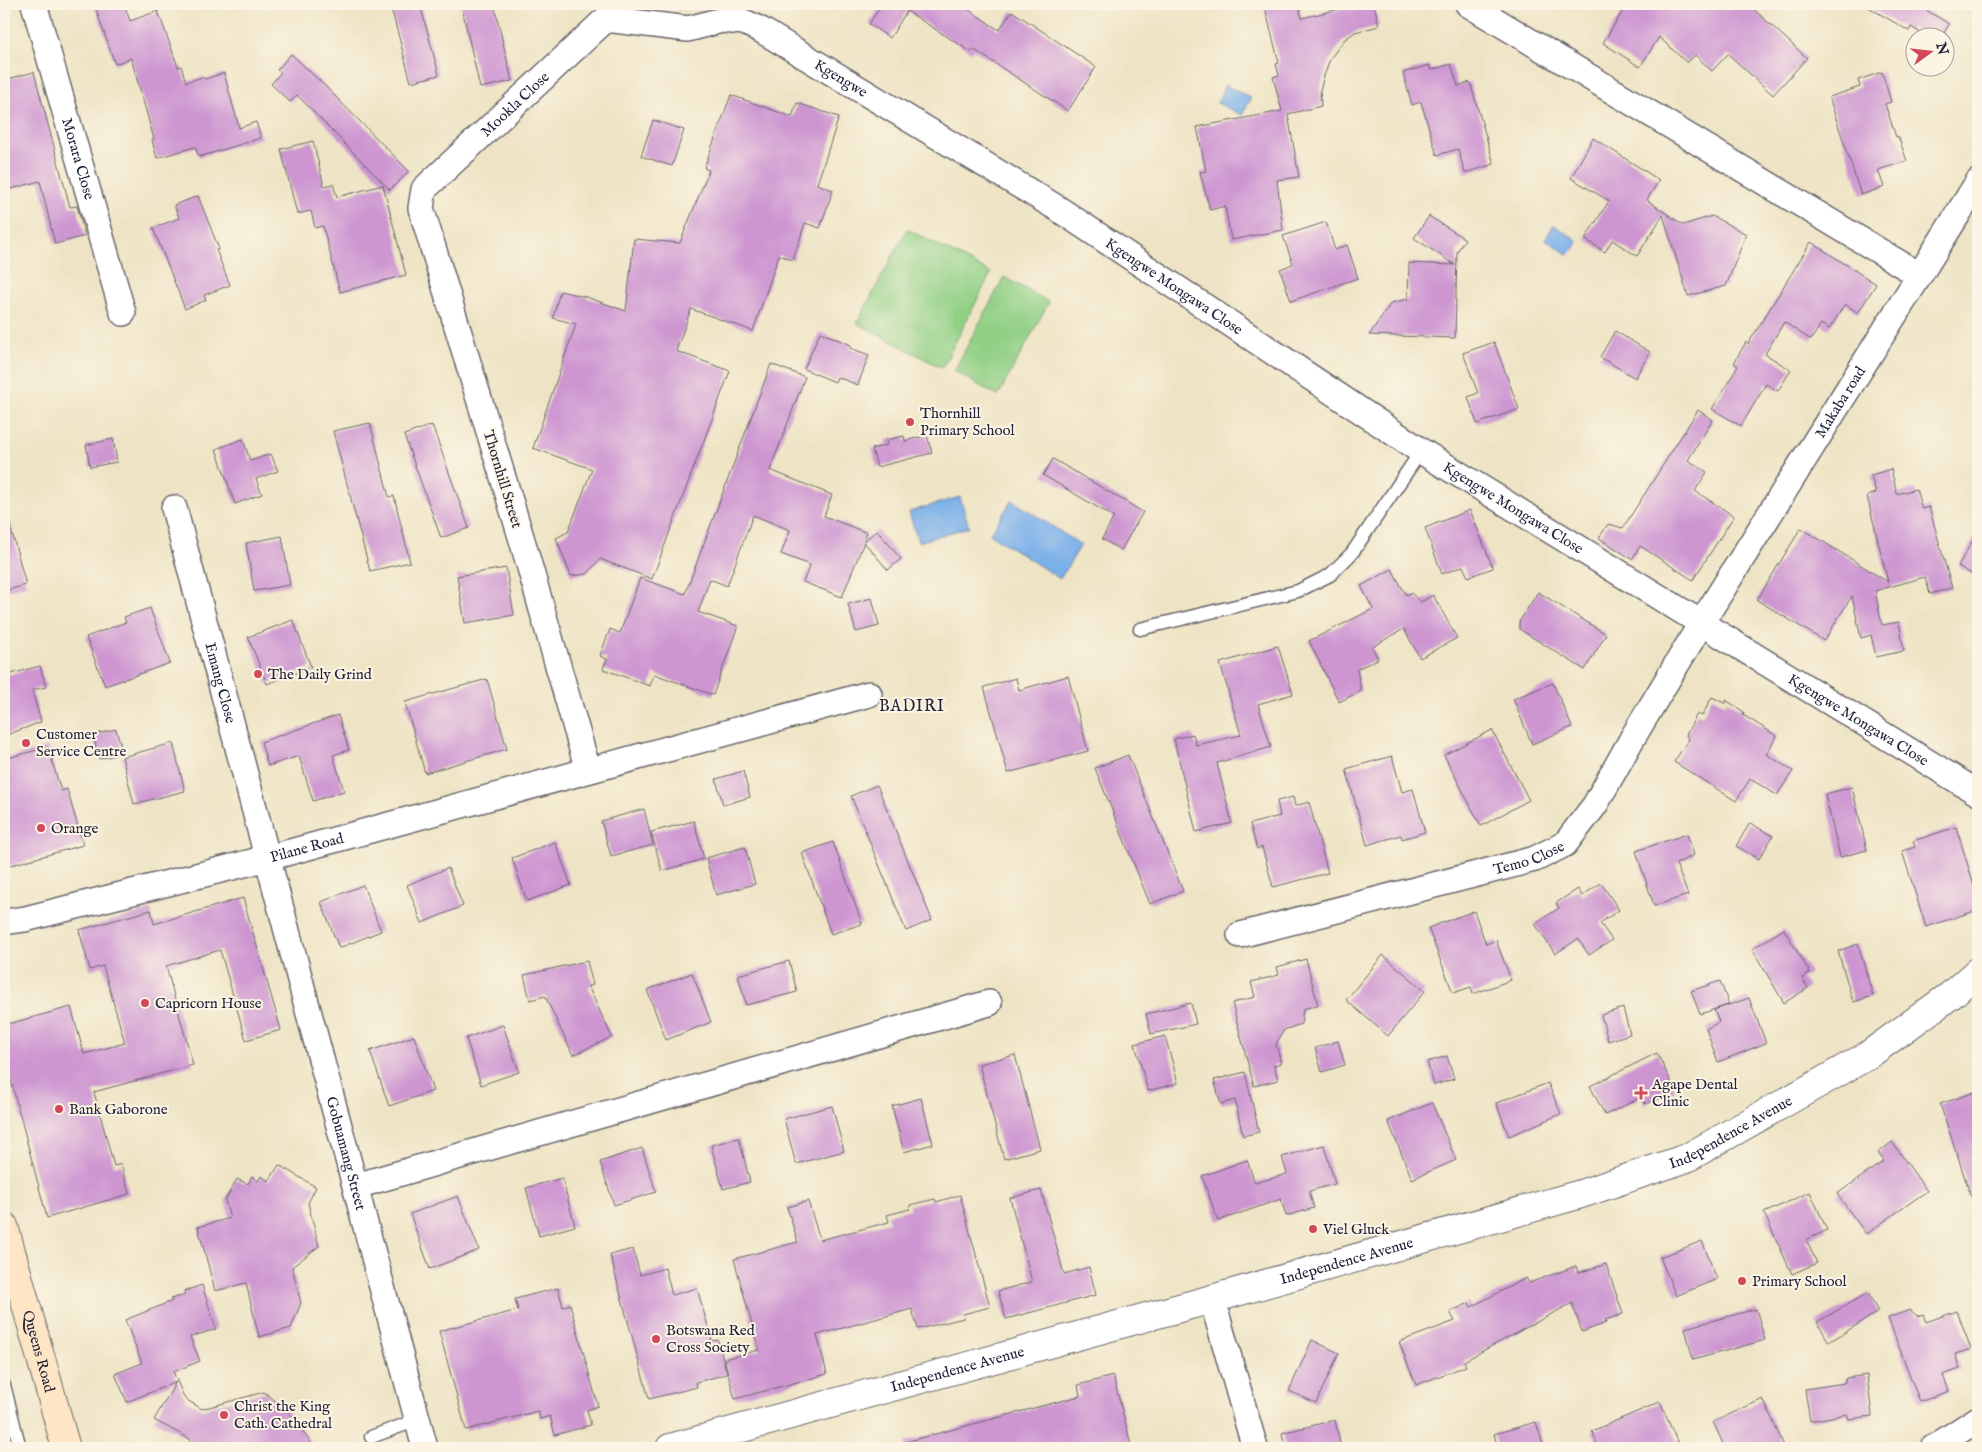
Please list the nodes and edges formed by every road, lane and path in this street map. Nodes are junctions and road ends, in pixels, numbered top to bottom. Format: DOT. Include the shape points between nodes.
graph roads {
  1 [pos="34,4"];
  2 [pos="1468,4"];
  3 [pos="599,11"];
  4 [pos="1978,182"];
  5 [pos="424,189"];
  6 [pos="1057,208"];
  7 [pos="1919,275"];
  8 [pos="123,313"];
  9 [pos="1420,451"];
  10 [pos="174,508"];
  11 [pos="1702,622"];
  12 [pos="1140,629"];
  13 [pos="869,694"];
  14 [pos="588,770"];
  15 [pos="1978,793"];
  16 [pos="268,858"];
  17 [pos="14,920"];
  18 [pos="4,932"];
  19 [pos="1240,935"];
  20 [pos="1978,971"];
  21 [pos="989,1003"];
  22 [pos="356,1186"];
  23 [pos="4,1228"];
  24 [pos="1212,1299"];
  25 [pos="4,1385"];
  26 [pos="1978,1419"];
  27 [pos="417,1420"];
  28 [pos="370,1437"];
  29 [pos="20,1448"];
  30 [pos="66,1448"];
  31 [pos="425,1448"];
  32 [pos="670,1448"];
  33 [pos="1256,1448"];
  34 [pos="1933,1448"];
  1 -- 8 [label="street, Morara Close"];
  2 -- 7 [label="street"];
  3 -- 5 [label="street, Mookla Close"];
  3 -- 6 [label="street, Kgengwe" via="688,29 722,20 744,22"];
  4 -- 7 [label="street, Makaba road"];
  5 -- 14 [label="street, Thornhill Street" via="421,208"];
  6 -- 9 [label="street, Kgengwe Mongawa Close"];
  7 -- 11 [label="street, Makaba road"];
  9 -- 11 [label="street, Kgengwe Mongawa Close"];
  9 -- 12 [label="lane" via="1352,553 1330,575 1298,591"];
  10 -- 16 [label="street, Emang Close"];
  11 -- 15 [label="street, Kgengwe Mongawa Close"];
  11 -- 19 [label="street, Temo Close" via="1595,804 1565,844 1535,859"];
  13 -- 14 [label="street, Pilane Road"];
  14 -- 16 [label="street, Pilane Road"];
  16 -- 17 [label="street, Pilane Road"];
  16 -- 22 [label="street, Gobuamang Street"];
  17 -- 18 [label="street, Pilane Road"];
  20 -- 24 [label="street, Independence Avenue" via="1951,995 1867,1056 1688,1158 1581,1194"];
  21 -- 22 [label="street"];
  22 -- 27 [label="street, Gobuamang Street"];
  23 -- 30 [label="main road, Queens Road"];
  24 -- 32 [label="street, Independence Avenue"];
  24 -- 33 [label="street"];
  25 -- 29 [label="lane"];
  26 -- 34 [label="street"];
  27 -- 28 [label="lane"];
  27 -- 31 [label="street, Gobuamang Street"];
}
